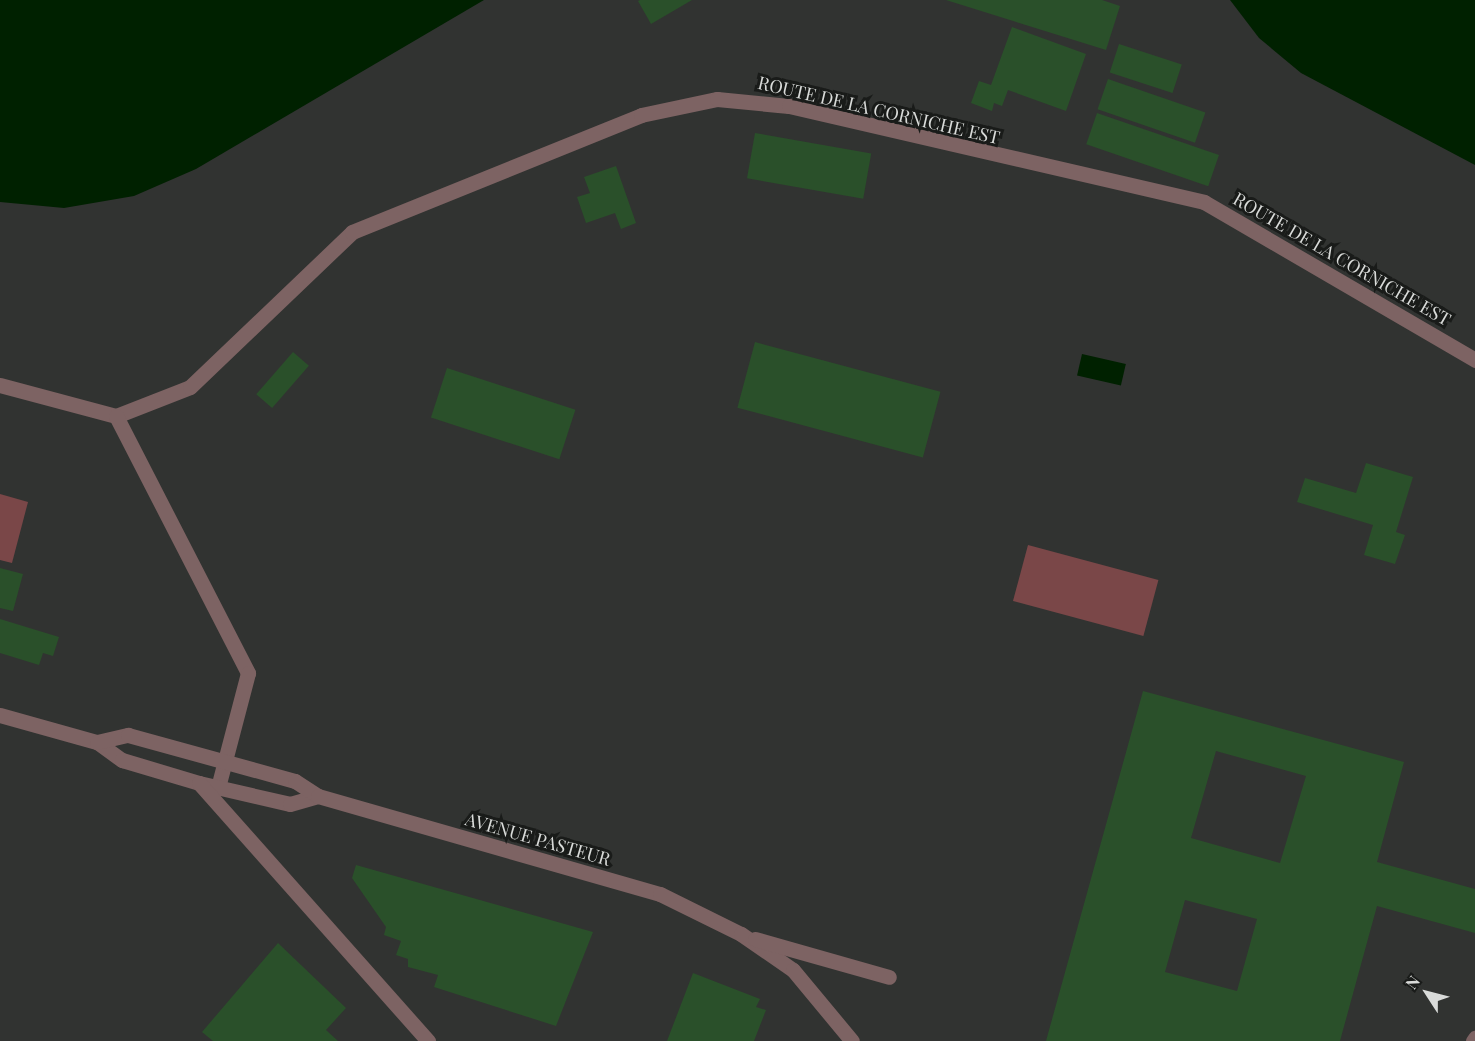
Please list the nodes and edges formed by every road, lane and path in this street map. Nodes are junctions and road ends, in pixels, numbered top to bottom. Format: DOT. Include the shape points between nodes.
graph roads {
  1 [pos="1475,360"];
  2 [pos="0,385"];
  3 [pos="116,416"];
  4 [pos="0,715"];
  5 [pos="97,742"];
  6 [pos="224,762"];
  7 [pos="199,783"];
  8 [pos="218,787"];
  9 [pos="318,796"];
  10 [pos="741,934"];
  11 [pos="889,977"];
  12 [pos="428,1041"];
  13 [pos="852,1041"];
  1 -- 3 [label="street, ROUTE DE LA CORNICHE EST" via="1204,202 789,106 717,99 641,115 352,232 190,387"];
  2 -- 3 [label="street"];
  3 -- 6 [label="street" via="248,673"];
  4 -- 5 [label="street, AVENUE PASTEUR"];
  5 -- 6 [label="street, AVENUE PASTEUR" via="128,735"];
  5 -- 7 [label="street, AVENUE PASTEUR" via="122,760"];
  6 -- 8 [label="street"];
  6 -- 9 [label="street, AVENUE PASTEUR" via="295,781"];
  7 -- 8 [label="street, AVENUE PASTEUR"];
  7 -- 12 [label="street"];
  8 -- 9 [label="street, AVENUE PASTEUR" via="290,804"];
  9 -- 10 [label="street, AVENUE PASTEUR" via="660,894"];
  10 -- 11 [label="street"];
  10 -- 13 [label="street" via="819,995"];
}
